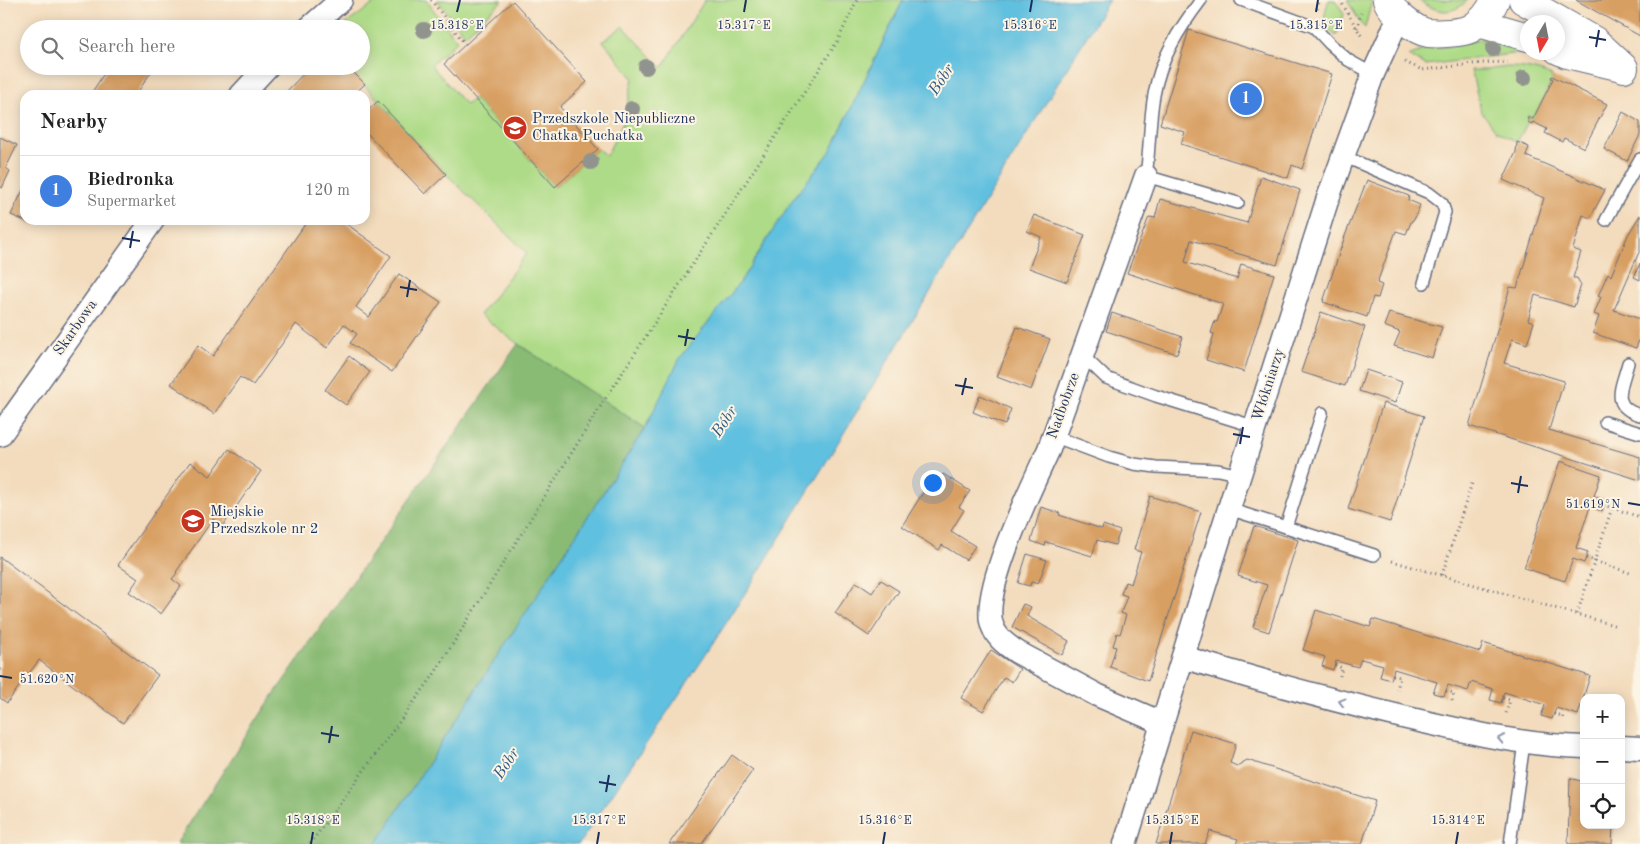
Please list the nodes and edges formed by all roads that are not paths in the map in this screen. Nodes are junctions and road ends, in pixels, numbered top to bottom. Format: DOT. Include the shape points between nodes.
graph roads {
  1 [pos="342,0"];
  2 [pos="1201,0"];
  3 [pos="1241,0"];
  4 [pos="1495,0"];
  5 [pos="1523,0"];
  6 [pos="1383,7"];
  7 [pos="319,20"];
  8 [pos="1479,23"];
  9 [pos="1520,35"];
  10 [pos="1565,53"];
  11 [pos="1632,72"];
  12 [pos="1373,74"];
  13 [pos="260,75"];
  14 [pos="246,90"];
  15 [pos="1343,156"];
  16 [pos="1640,159"];
  17 [pos="1146,176"];
  18 [pos="1238,203"];
  19 [pos="1606,220"];
  20 [pos="149,225"];
  21 [pos="1424,283"];
  22 [pos="1082,355"];
  23 [pos="1628,364"];
  24 [pos="1322,413"];
  25 [pos="1640,415"];
  26 [pos="1604,422"];
  27 [pos="1256,427"];
  28 [pos="1640,433"];
  29 [pos="0,436"];
  30 [pos="1053,436"];
  31 [pos="1240,475"];
  32 [pos="1229,509"];
  33 [pos="1286,527"];
  34 [pos="1374,555"];
  35 [pos="1183,657"];
  36 [pos="1162,723"];
  37 [pos="1524,743"];
  38 [pos="1580,747"];
  39 [pos="1625,747"];
  40 [pos="1640,748"];
  41 [pos="1125,844"];
  42 [pos="1510,844"];
  1 -- 7 [label="street"];
  2 -- 17 [label="lane, Nadbobrze" via="1181,27 1159,74"];
  3 -- 12 [label="lane" via="1314,27 1348,60"];
  4 -- 8 [label="street" via="1486,18"];
  5 -- 11 [label="street" via="1553,13"];
  6 -- 8 [label="street" via="1427,33 1458,32"];
  6 -- 12 [label="street, Włókniarzy" via="1383,49"];
  8 -- 9 [label="street"];
  10 -- 11 [label="street"];
  12 -- 15 [label="street, Włókniarzy"];
  13 -- 14 [label="street"];
  15 -- 21 [label="lane" via="1430,193 1442,203 1445,212"];
  15 -- 27 [label="street, Włókniarzy"];
  16 -- 19 [label="lane"];
  17 -- 18 [label="lane"];
  17 -- 22 [label="street, Nadbobrze"];
  20 -- 29 [label="street, Skarbowa"];
  22 -- 27 [label="lane" via="1106,378"];
  22 -- 30 [label="street, Nadbobrze"];
  23 -- 25 [label="lane" via="1619,397 1625,408"];
  24 -- 33 [label="lane"];
  26 -- 28 [label="lane"];
  27 -- 31 [label="street, Włókniarzy"];
  30 -- 31 [label="lane" via="1134,464 1218,470"];
  30 -- 36 [label="street, Nadbobrze" via="991,595 991,623 997,636 1017,652 1096,695"];
  31 -- 32 [label="street, Włókniarzy"];
  32 -- 33 [label="lane"];
  32 -- 35 [label="street, Włókniarzy"];
  33 -- 34 [label="lane"];
  35 -- 36 [label="street, Włókniarzy"];
  37 -- 35 [label="street, one-way" via="1353,705"];
  36 -- 41 [label="street, Włókniarzy"];
  37 -- 38 [label="street"];
  37 -- 42 [label="lane"];
  39 -- 40 [label="street"];
}
